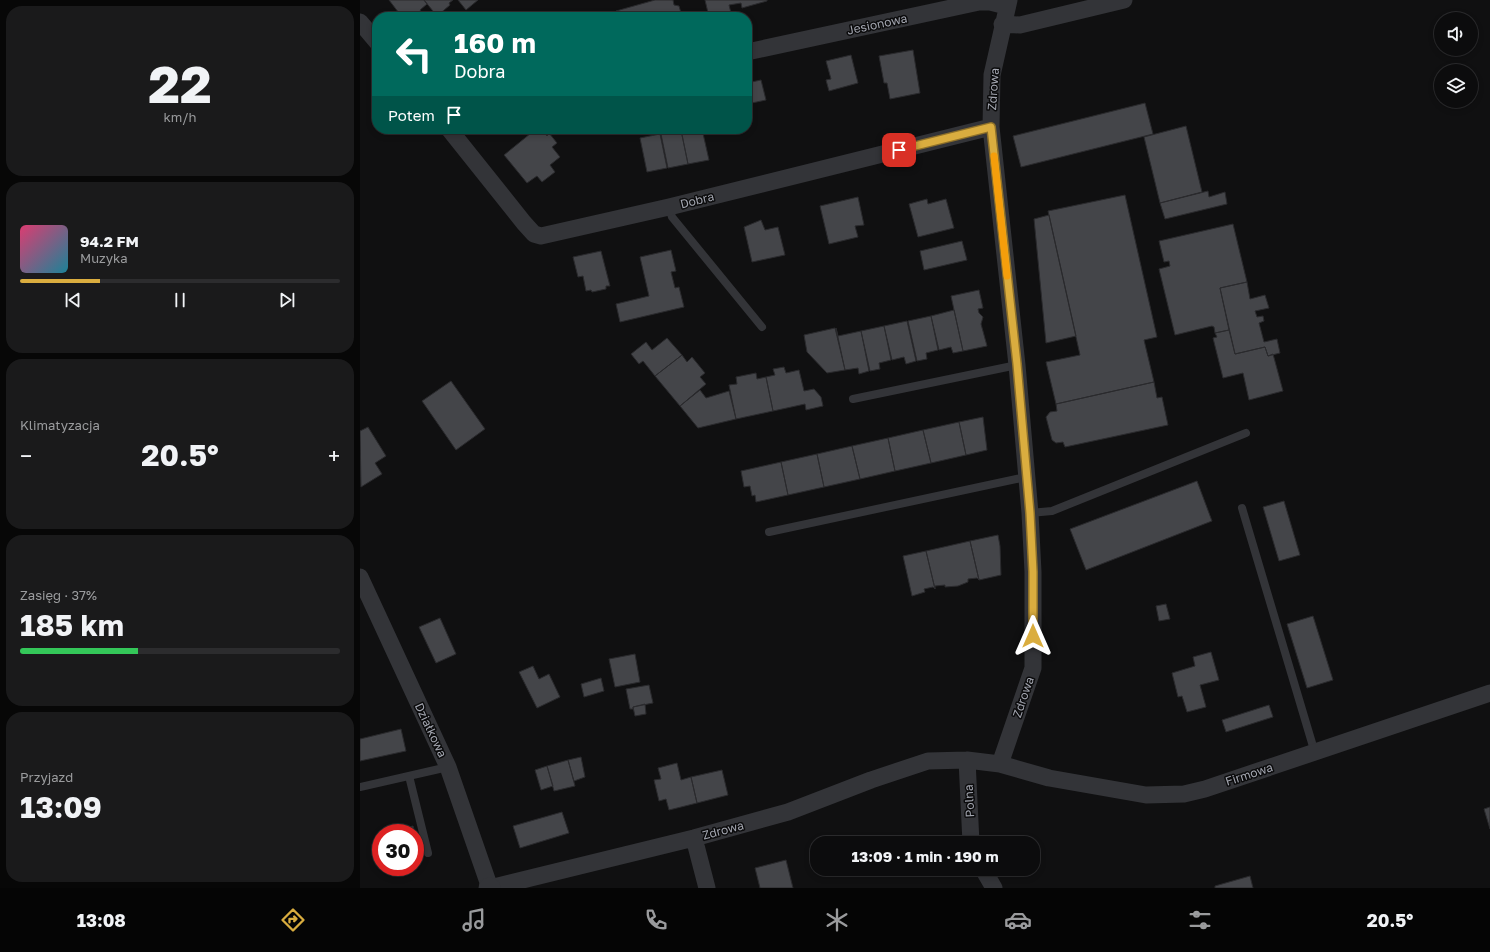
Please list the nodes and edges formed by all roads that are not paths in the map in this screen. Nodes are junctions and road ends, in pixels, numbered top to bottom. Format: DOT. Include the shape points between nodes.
graph roads {
  1 [pos="1124,0"];
  2 [pos="1008,3"];
  3 [pos="360,22"];
  4 [pos="1002,24"];
  5 [pos="372,36"];
  6 [pos="752,51"];
  7 [pos="991,127"];
  8 [pos="453,134"];
  9 [pos="669,207"];
  10 [pos="762,327"];
  11 [pos="1017,364"];
  12 [pos="853,399"];
  13 [pos="1246,433"];
  14 [pos="1026,476"];
  15 [pos="1242,508"];
  16 [pos="1030,513"];
  17 [pos="769,532"];
  18 [pos="360,577"];
  19 [pos="1490,693"];
  20 [pos="1315,753"];
  21 [pos="967,760"];
  22 [pos="1000,764"];
  23 [pos="448,767"];
  24 [pos="408,776"];
  25 [pos="360,787"];
  26 [pos="971,836"];
  27 [pos="694,838"];
  28 [pos="428,852"];
  29 [pos="987,876"];
  30 [pos="490,888"];
  31 [pos="707,888"];
  32 [pos="994,888"];
  1 -- 4 [label="street" via="1020,25"];
  2 -- 4 [label="street, Zdrowa"];
  2 -- 6 [label="street, Jesionowa" via="979,2"];
  3 -- 5 [label="street"];
  4 -- 7 [label="street, Zdrowa" via="992,76"];
  7 -- 9 [label="street, Dobra"];
  7 -- 11 [label="street, Zdrowa"];
  8 -- 9 [label="street, Dobra" via="534,234 540,236"];
  9 -- 10 [label="lane" via="672,217"];
  11 -- 12 [label="lane"];
  11 -- 14 [label="street, Zdrowa"];
  13 -- 16 [label="lane" via="1052,511"];
  14 -- 16 [label="street, Zdrowa"];
  14 -- 17 [label="lane"];
  15 -- 20 [label="lane"];
  16 -- 22 [label="street, Zdrowa" via="1033,668"];
  18 -- 23 [label="street, Działkowa"];
  19 -- 20 [label="street, Firmowa"];
  20 -- 22 [label="street, Firmowa" via="1184,794 1146,795 1049,778"];
  21 -- 22 [label="street, Zdrowa"];
  21 -- 26 [label="street, Polna"];
  21 -- 27 [label="street, Zdrowa" via="928,761 788,812"];
  23 -- 24 [label="lane"];
  23 -- 30 [label="street, Działkowa"];
  24 -- 25 [label="lane"];
  24 -- 28 [label="lane"];
  27 -- 30 [label="street, Zdrowa"];
  27 -- 31 [label="street, Zdrowa"];
  29 -- 32 [label="street"];
}
